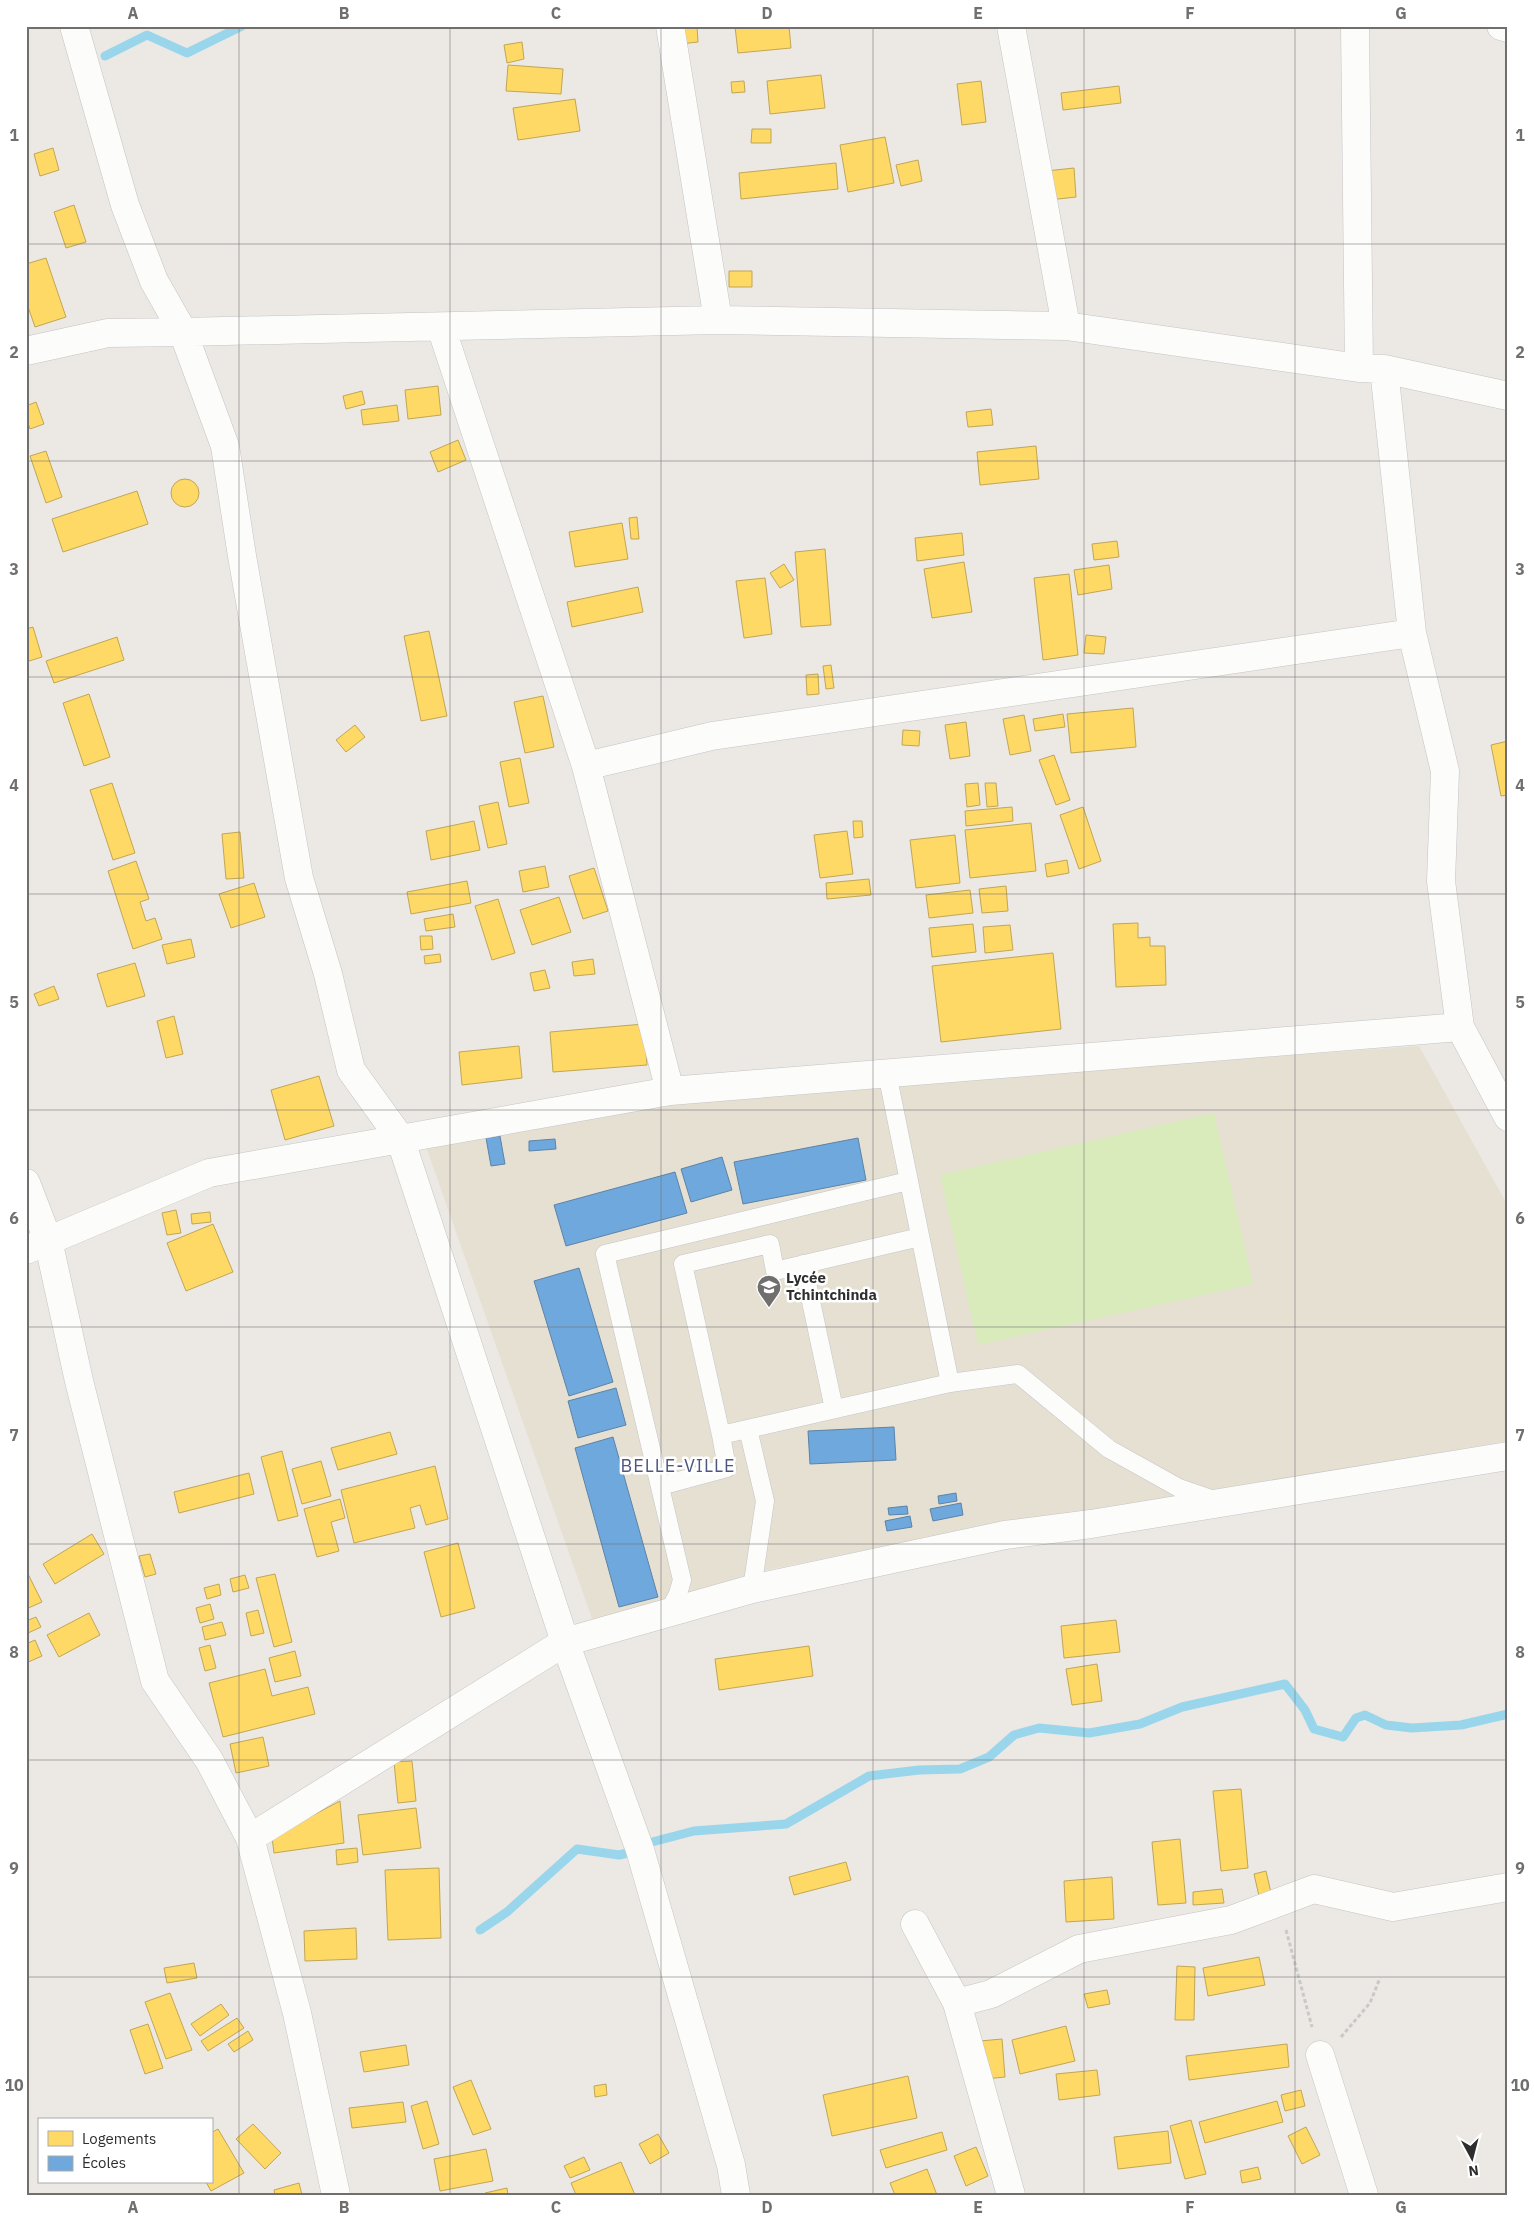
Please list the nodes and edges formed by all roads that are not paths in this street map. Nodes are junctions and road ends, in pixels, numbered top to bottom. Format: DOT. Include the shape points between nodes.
graph roads {
  1 [pos="74,26"];
  2 [pos="670,26"];
  3 [pos="1011,26"];
  4 [pos="1355,26"];
  5 [pos="1501,26"];
  6 [pos="1508,28"];
  7 [pos="718,320"];
  8 [pos="1066,326"];
  9 [pos="441,328"];
  10 [pos="183,332"];
  11 [pos="26,351"];
  12 [pos="1371,368"];
  13 [pos="1508,396"];
  14 [pos="1412,633"];
  15 [pos="586,766"];
  16 [pos="1460,1027"];
  17 [pos="886,1073"];
  18 [pos="670,1091"];
  19 [pos="1508,1117"];
  20 [pos="400,1138"];
  21 [pos="908,1181"];
  22 [pos="26,1183"];
  23 [pos="762,1216"];
  24 [pos="676,1237"];
  25 [pos="920,1237"];
  26 [pos="770,1244"];
  27 [pos="37,1245"];
  28 [pos="683,1264"];
  29 [pos="803,1264"];
  30 [pos="950,1383"];
  31 [pos="834,1409"];
  32 [pos="748,1429"];
  33 [pos="721,1435"];
  34 [pos="1508,1456"];
  35 [pos="660,1486"];
  36 [pos="1223,1503"];
  37 [pos="752,1589"];
  38 [pos="668,1613"];
  39 [pos="565,1642"];
  40 [pos="250,1838"];
  41 [pos="1508,1887"];
  42 [pos="915,1924"];
  43 [pos="957,2003"];
  44 [pos="1320,2055"];
  45 [pos="336,2195"];
  46 [pos="736,2195"];
  47 [pos="1011,2195"];
  48 [pos="1364,2195"];
  1 -- 10 [label="street" via="125,205 154,281"];
  2 -- 7 [label="street"];
  3 -- 8 [label="street"];
  4 -- 12 [label="street"];
  5 -- 6 [label="street"];
  7 -- 8 [label="street"];
  7 -- 9 [label="street"];
  8 -- 12 [label="street"];
  9 -- 10 [label="street"];
  9 -- 15 [label="street"];
  10 -- 11 [label="street" via="108,333"];
  10 -- 20 [label="street" via="225,446 299,878 352,1070"];
  12 -- 13 [label="street"];
  12 -- 14 [label="street"];
  14 -- 15 [label="street" via="712,736"];
  14 -- 16 [label="street" via="1445,771 1441,881"];
  15 -- 18 [label="street"];
  16 -- 17 [label="street"];
  16 -- 19 [label="street"];
  17 -- 18 [label="street"];
  17 -- 21 [label="lane"];
  18 -- 20 [label="street"];
  20 -- 27 [label="street" via="209,1173"];
  20 -- 39 [label="street"];
  21 -- 23 [label="lane"];
  21 -- 25 [label="lane"];
  22 -- 27 [label="street"];
  23 -- 24 [label="lane"];
  23 -- 26 [label="lane"];
  24 -- 28 [label="lane"];
  24 -- 35 [label="lane" via="605,1254"];
  25 -- 29 [label="lane"];
  25 -- 30 [label="lane"];
  26 -- 28 [label="lane"];
  26 -- 29 [label="lane" via="775,1271"];
  27 -- 40 [label="street" via="79,1381 155,1681 209,1760"];
  28 -- 33 [label="lane"];
  29 -- 31 [label="lane"];
  30 -- 31 [label="lane"];
  30 -- 36 [label="lane" via="1018,1374 1109,1449 1179,1488"];
  31 -- 32 [label="lane"];
  32 -- 33 [label="lane"];
  32 -- 37 [label="lane" via="765,1501"];
  33 -- 35 [label="lane" via="727,1468"];
  34 -- 36 [label="street"];
  35 -- 38 [label="lane" via="682,1580"];
  36 -- 37 [label="street" via="1005,1534"];
  37 -- 38 [label="street"];
  38 -- 39 [label="street"];
  39 -- 40 [label="street"];
  39 -- 46 [label="street" via="647,1871 731,2165"];
  40 -- 45 [label="street" via="297,2013"];
  41 -- 43 [label="street" via="1393,1907 1314,1889 1231,1920 1079,1950 991,1994"];
  42 -- 43 [label="street"];
  43 -- 47 [label="street"];
  44 -- 48 [label="street"];
}
